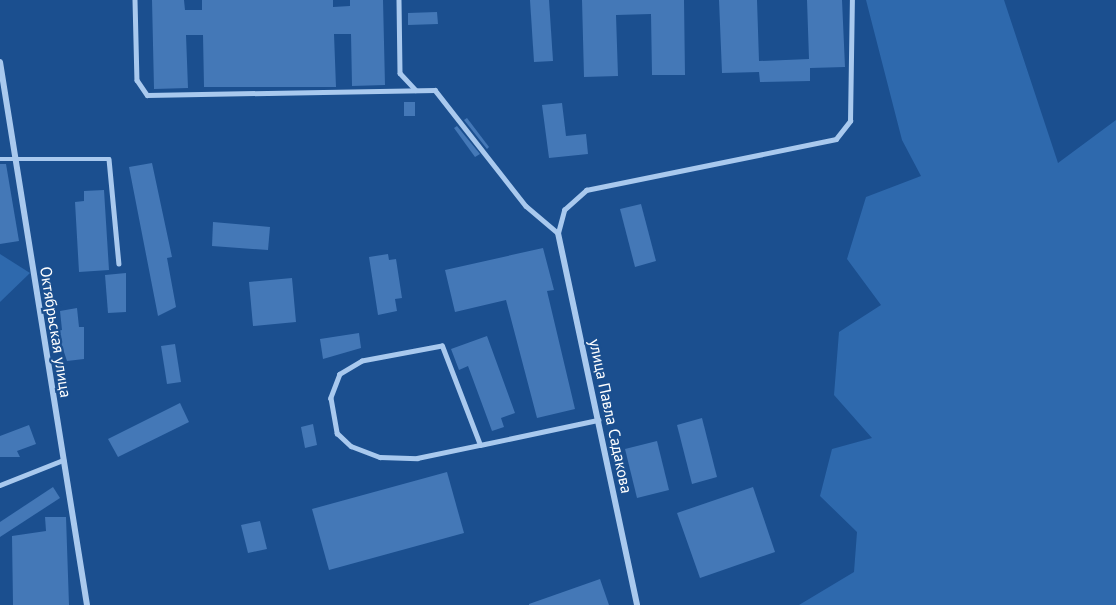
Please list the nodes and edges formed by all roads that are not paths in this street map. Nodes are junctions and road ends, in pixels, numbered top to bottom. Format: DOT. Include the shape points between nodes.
graph roads {
  1 [pos="135,0"];
  2 [pos="399,0"];
  3 [pos="852,0"];
  4 [pos="0,62"];
  5 [pos="416,90"];
  6 [pos="15,158"];
  7 [pos="0,159"];
  8 [pos="558,233"];
  9 [pos="119,264"];
  10 [pos="598,420"];
  11 [pos="480,445"];
  12 [pos="63,460"];
  13 [pos="0,485"];
  14 [pos="87,605"];
  15 [pos="637,605"];
  1 -- 5 [label="lane" via="137,80 147,95"];
  2 -- 5 [label="lane" via="400,73"];
  3 -- 8 [label="lane" via="850,121 836,139 585,190 564,210"];
  4 -- 6 [label="street, Октябрьская улица"];
  5 -- 8 [label="lane" via="435,90 526,206"];
  6 -- 7 [label="lane"];
  6 -- 9 [label="lane" via="109,159"];
  6 -- 12 [label="street, Октябрьская улица"];
  8 -- 10 [label="street, улица Павла Садакова"];
  10 -- 11 [label="lane"];
  10 -- 15 [label="street, улица Павла Садакова"];
  11 -- 11 [label="lane" via="417,458 380,457 351,446 337,433 331,398 340,374 362,361 442,346"];
  12 -- 13 [label="lane"];
  12 -- 14 [label="street, Октябрьская улица"];
}
